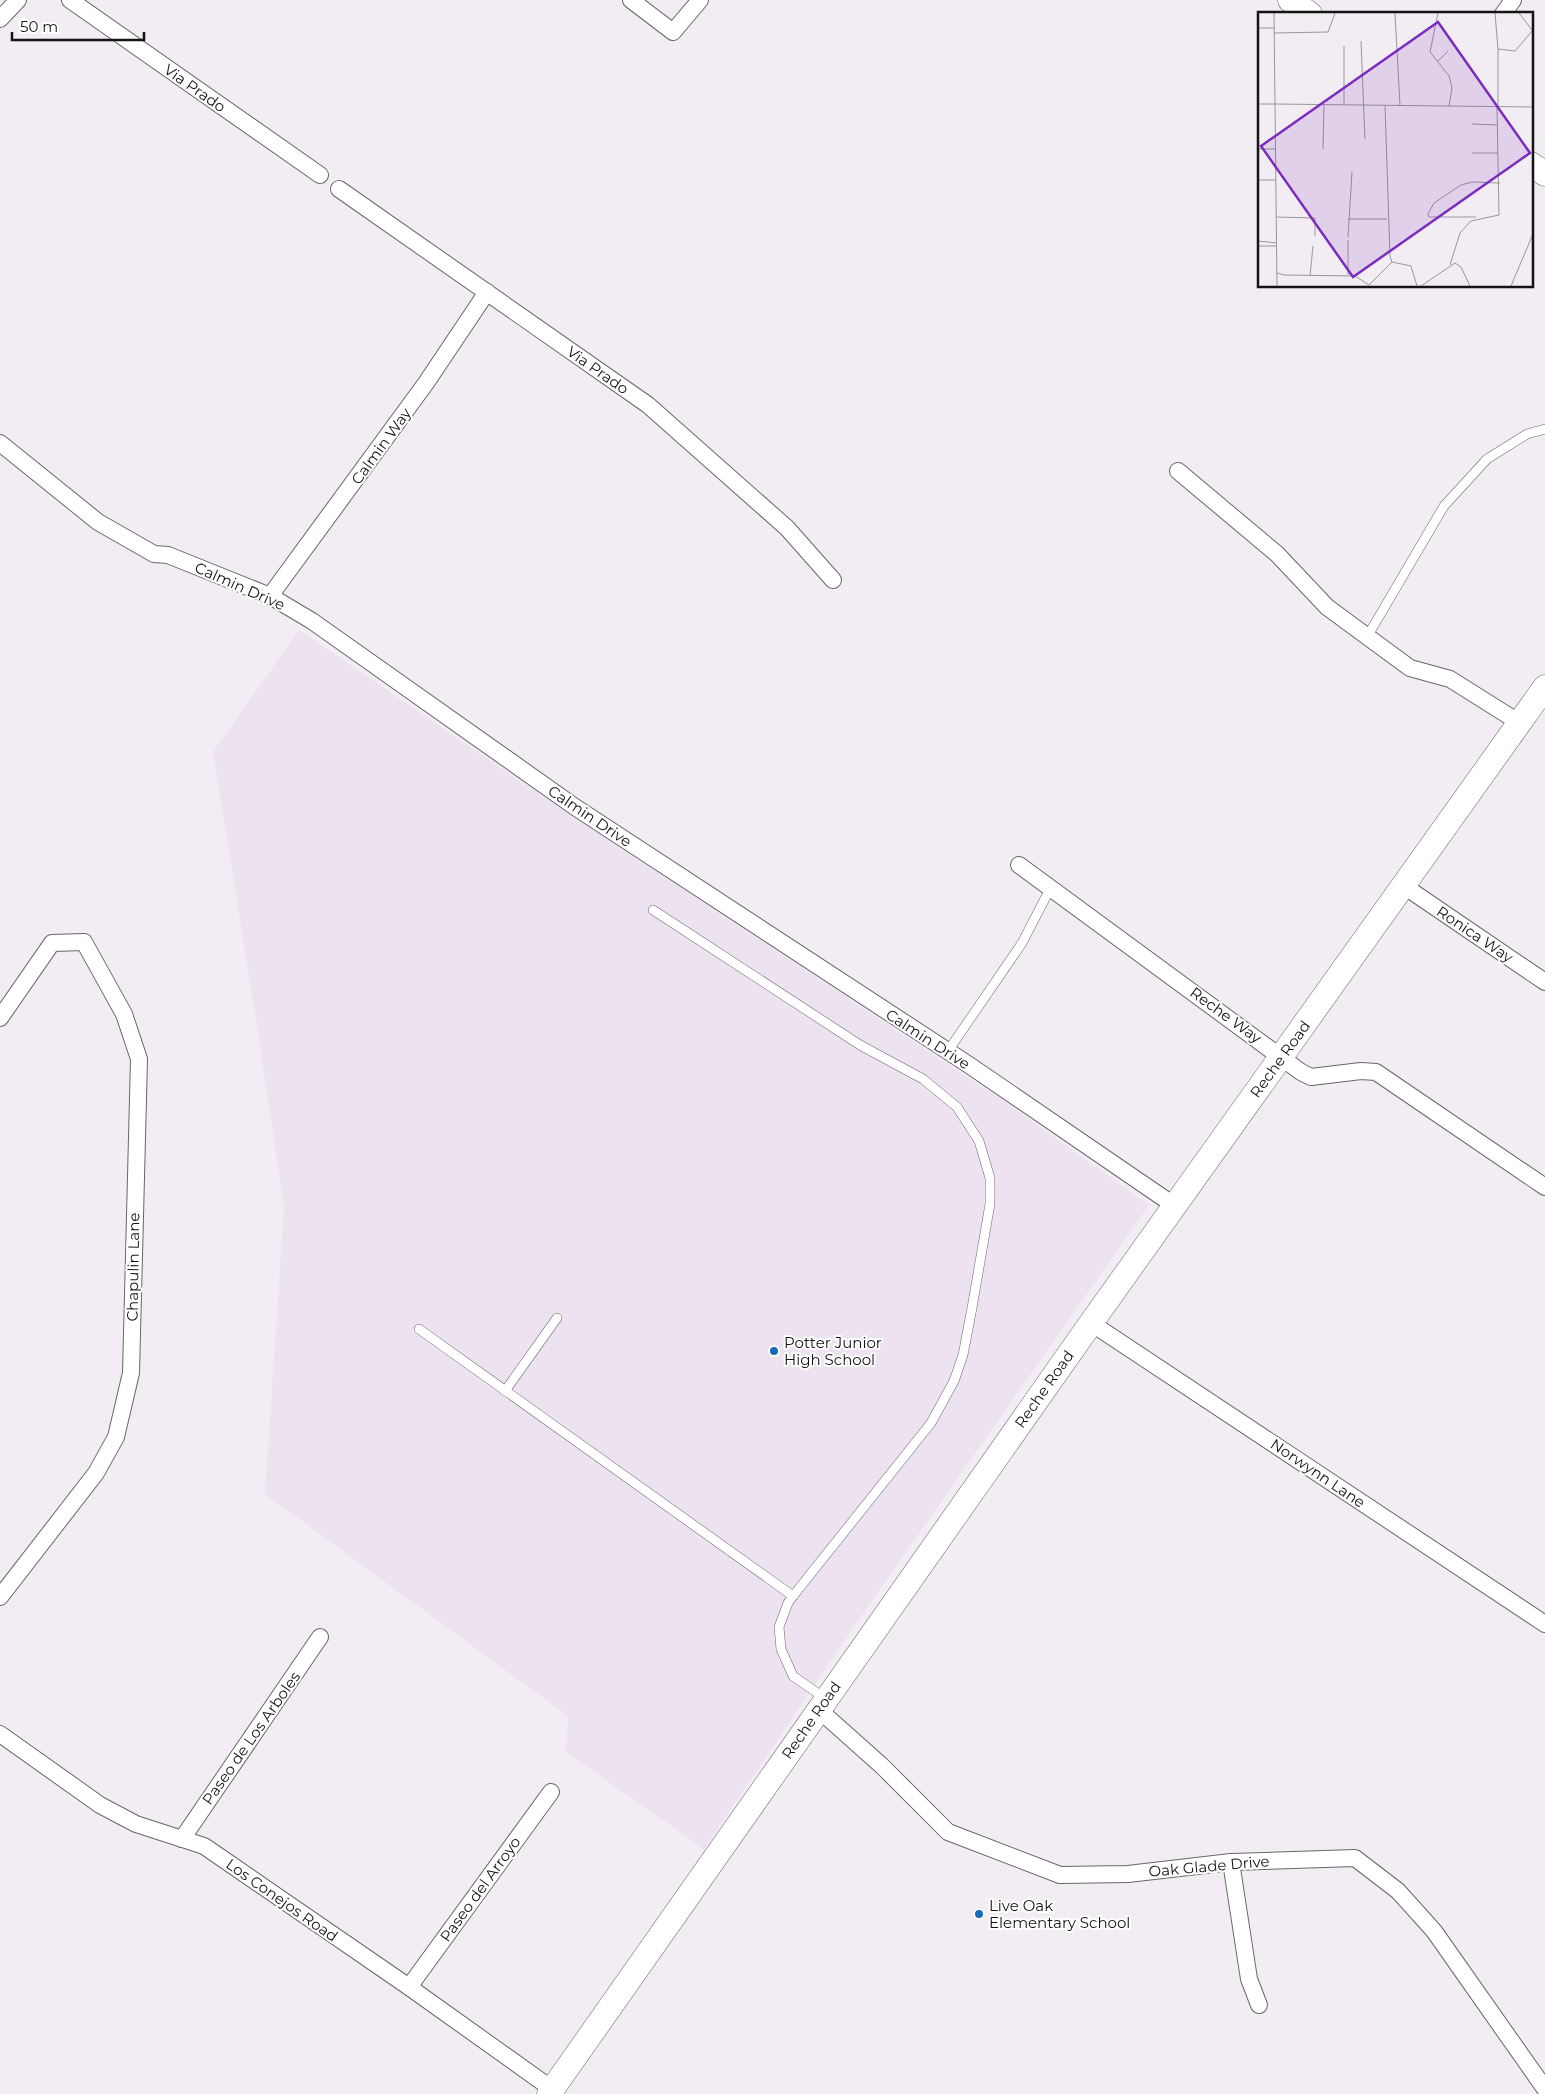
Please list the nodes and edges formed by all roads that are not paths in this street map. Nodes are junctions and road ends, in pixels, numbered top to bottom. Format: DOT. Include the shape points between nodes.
graph roads {
  1 [pos="18,0"];
  2 [pos="70,0"];
  3 [pos="631,0"];
  4 [pos="700,0"];
  5 [pos="1290,0"];
  6 [pos="1513,0"];
  7 [pos="1307,12"];
  8 [pos="1504,12"];
  9 [pos="0,19"];
  10 [pos="1532,165"];
  11 [pos="1545,174"];
  12 [pos="320,175"];
  13 [pos="339,189"];
  14 [pos="487,292"];
  15 [pos="1545,429"];
  16 [pos="0,443"];
  17 [pos="1178,471"];
  18 [pos="832,580"];
  19 [pos="270,596"];
  20 [pos="1367,636"];
  21 [pos="1545,688"];
  22 [pos="1520,723"];
  23 [pos="1019,865"];
  24 [pos="1404,886"];
  25 [pos="1051,887"];
  26 [pos="653,910"];
  27 [pos="1545,982"];
  28 [pos="0,1018"];
  29 [pos="948,1052"];
  30 [pos="1282,1056"];
  31 [pos="1545,1187"];
  32 [pos="1175,1206"];
  33 [pos="557,1318"];
  34 [pos="1091,1322"];
  35 [pos="419,1329"];
  36 [pos="505,1390"];
  37 [pos="793,1596"];
  38 [pos="0,1597"];
  39 [pos="1545,1624"];
  40 [pos="320,1637"];
  41 [pos="822,1704"];
  42 [pos="0,1734"];
  43 [pos="551,1792"];
  44 [pos="182,1839"];
  45 [pos="1231,1862"];
  46 [pos="409,1987"];
  47 [pos="1259,2005"];
  48 [pos="1545,2089"];
  49 [pos="551,2092"];
  1 -- 9 [label="street"];
  2 -- 12 [label="street, Via Prado"];
  3 -- 4 [label="street" via="673,32"];
  5 -- 7 [label="main road"];
  6 -- 8 [label="street"];
  10 -- 11 [label="main road"];
  13 -- 14 [label="street, Via Prado"];
  14 -- 18 [label="street, Via Prado" via="648,405 787,528"];
  14 -- 19 [label="street, Calmin Way" via="426,383"];
  15 -- 20 [label="lane" via="1527,434 1487,459 1444,506"];
  16 -- 19 [label="street, Calmin Drive" via="117,534 154,554 168,555"];
  17 -- 20 [label="street" via="1277,554 1327,607"];
  19 -- 29 [label="street, Calmin Drive" via="312,621 575,808"];
  20 -- 22 [label="street" via="1410,668 1450,679"];
  21 -- 22 [label="main road, Reche Road"];
  22 -- 24 [label="main road, Reche Road"];
  23 -- 25 [label="street, Reche Way"];
  24 -- 27 [label="street, Ronica Way"];
  24 -- 30 [label="main road, Reche Road"];
  25 -- 29 [label="lane" via="1022,943"];
  25 -- 30 [label="street, Reche Way"];
  26 -- 37 [label="lane" via="860,1046 923,1079 956,1107 979,1141 990,1178 990,1204 972,1308 963,1355 954,1381 931,1423"];
  28 -- 38 [label="street, Chapulin Lane" via="52,943 84,942 124,1014 138,1059 131,1373 116,1437 96,1473"];
  29 -- 32 [label="street, Calmin Drive"];
  30 -- 31 [label="street, Reche Way" via="1311,1077 1376,1072"];
  30 -- 32 [label="main road, Reche Road"];
  32 -- 34 [label="main road, Reche Road"];
  33 -- 36 [label="lane"];
  34 -- 39 [label="street, Norwynn Lane"];
  34 -- 41 [label="main road, Reche Road"];
  35 -- 36 [label="lane"];
  36 -- 37 [label="lane"];
  37 -- 41 [label="lane" via="779,1627 781,1649 793,1676"];
  40 -- 44 [label="street, Paseo de Los Arboles"];
  41 -- 45 [label="street, Oak Glade Drive" via="948,1832 1060,1875 1128,1874"];
  41 -- 49 [label="main road, Reche Road"];
  42 -- 44 [label="street, Los Conejos Road" via="100,1805 136,1824"];
  43 -- 46 [label="street, Paseo del Arroyo"];
  44 -- 46 [label="street, Los Conejos Road" via="204,1846"];
  45 -- 47 [label="street" via="1249,1979"];
  45 -- 48 [label="street, Oak Glade Drive" via="1355,1858 1398,1891 1434,1931"];
  46 -- 49 [label="street, Los Conejos Road"];
}
